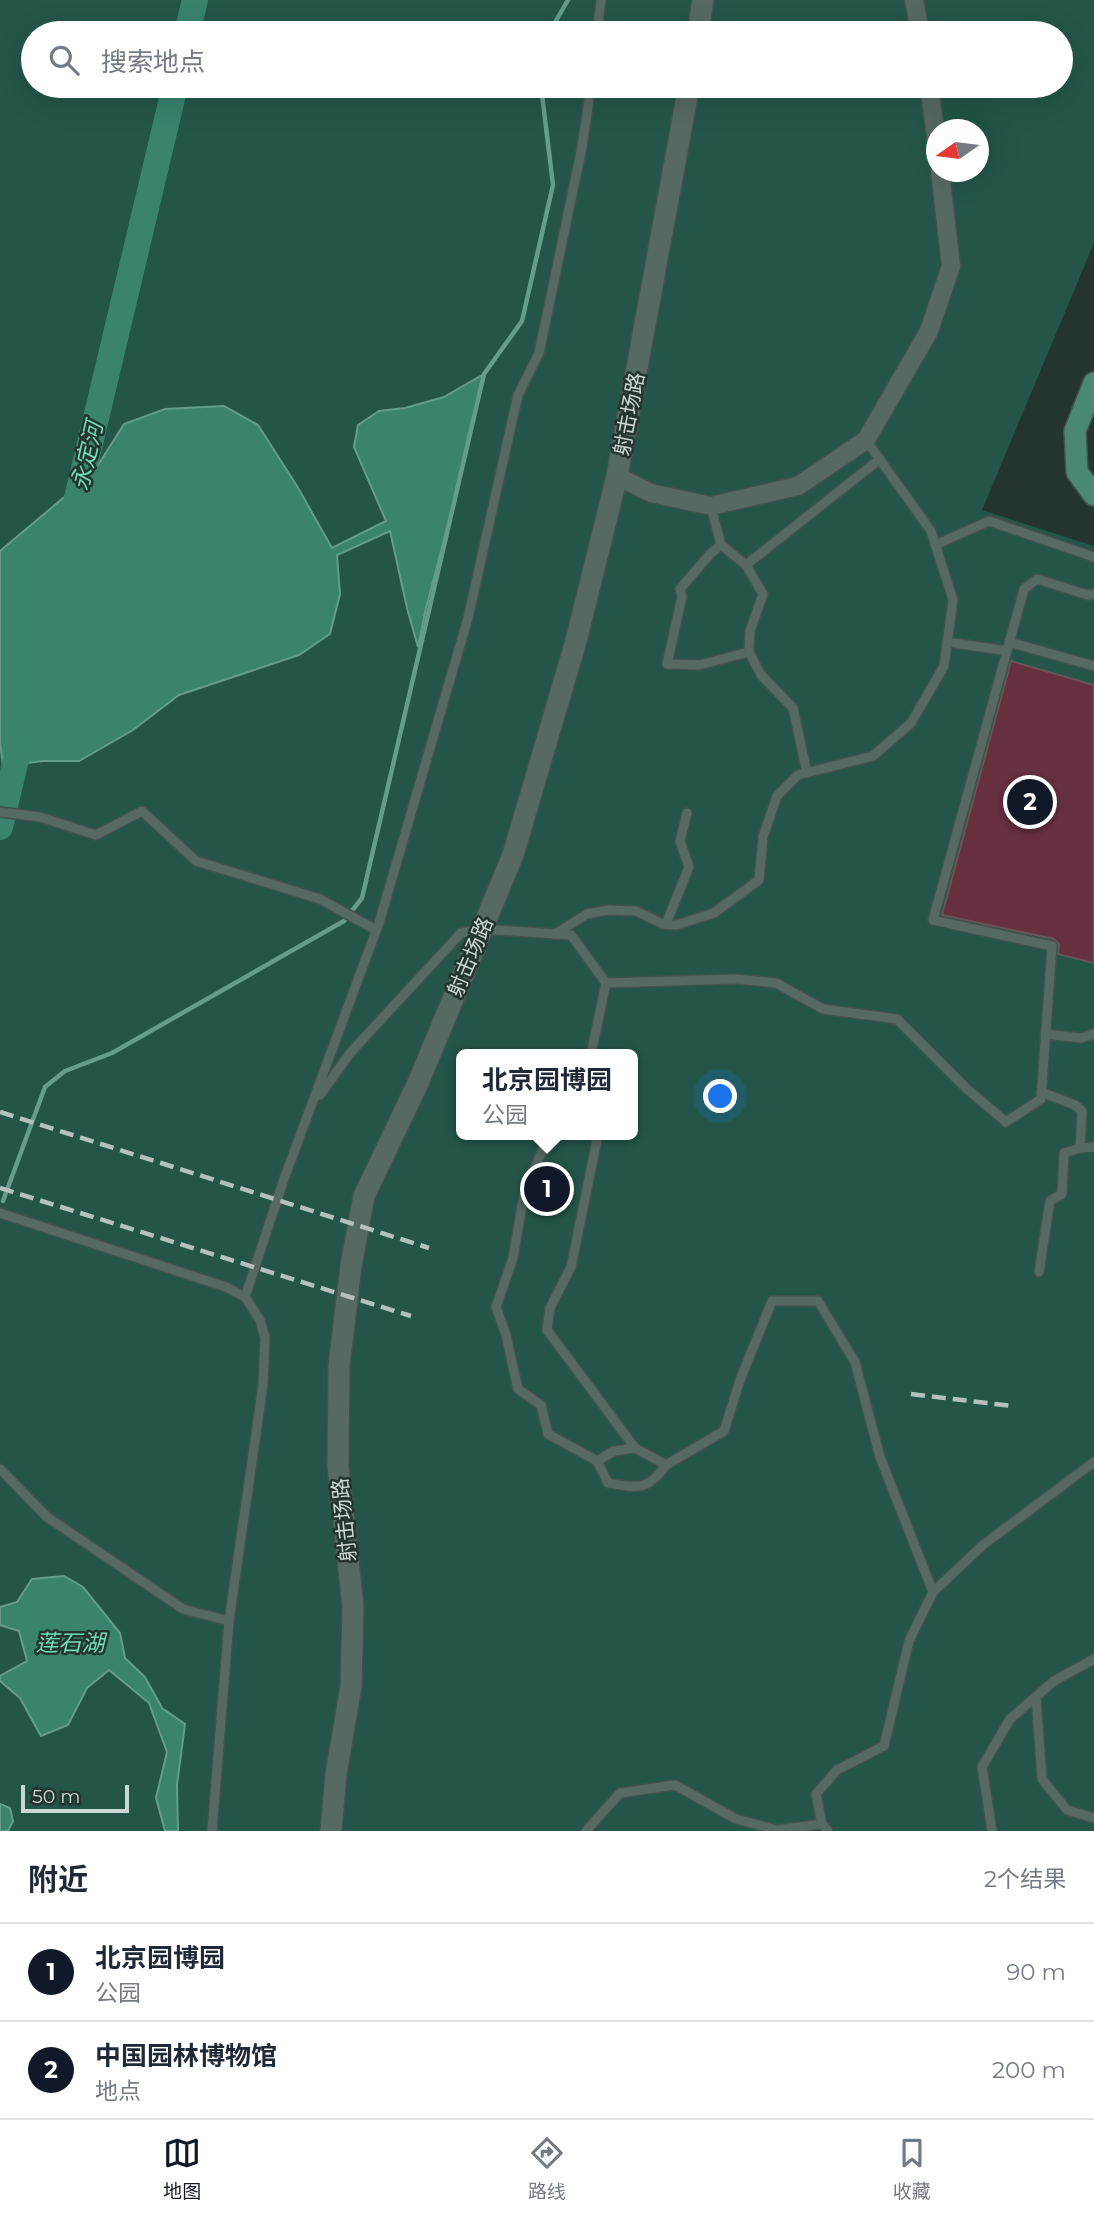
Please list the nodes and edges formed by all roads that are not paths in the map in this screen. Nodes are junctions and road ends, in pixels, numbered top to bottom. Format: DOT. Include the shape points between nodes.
graph roads {
  1 [pos="601,0"];
  2 [pos="703,0"];
  3 [pos="914,0"];
  4 [pos="598,21"];
  5 [pos="700,21"];
  6 [pos="917,21"];
  7 [pos="589,98"];
  8 [pos="687,98"];
  9 [pos="931,98"];
  10 [pos="934,119"];
  11 [pos="941,182"];
  12 [pos="1094,383"];
  13 [pos="866,440"];
  14 [pos="880,459"];
  15 [pos="617,476"];
  16 [pos="1094,495"];
  17 [pos="711,506"];
  18 [pos="722,545"];
  19 [pos="935,545"];
  20 [pos="1094,557"];
  21 [pos="746,565"];
  22 [pos="1094,594"];
  23 [pos="947,642"];
  24 [pos="1008,647"];
  25 [pos="749,652"];
  26 [pos="1094,666"];
  27 [pos="807,773"];
  28 [pos="0,813"];
  29 [pos="687,813"];
  30 [pos="666,924"];
  31 [pos="482,929"];
  32 [pos="376,930"];
  33 [pos="555,934"];
  34 [pos="606,983"];
  35 [pos="1045,1034"];
  36 [pos="1094,1034"];
  37 [pos="592,1049"];
  38 [pos="1041,1093"];
  39 [pos="313,1104"];
  40 [pos="547,1140"];
  41 [pos="597,1140"];
  42 [pos="1080,1147"];
  43 [pos="1094,1147"];
  44 [pos="0,1213"];
  45 [pos="1039,1272"];
  46 [pos="245,1297"];
  47 [pos="635,1448"];
  48 [pos="597,1461"];
  49 [pos="1094,1462"];
  50 [pos="666,1465"];
  51 [pos="0,1469"];
  52 [pos="933,1592"];
  53 [pos="229,1621"];
  54 [pos="1094,1659"];
  55 [pos="1036,1697"];
  56 [pos="1094,1818"];
  57 [pos="825,1827"];
  58 [pos="212,1831"];
  59 [pos="331,1831"];
  60 [pos="586,1831"];
  61 [pos="992,1831"];
  1 -- 4 [label="lane"];
  2 -- 5 [label="street"];
  3 -- 6 [label="street"];
  7 -- 32 [label="lane" via="539,353 519,395 468,618"];
  8 -- 15 [label="street, 射击场路"];
  9 -- 10 [label="street"];
  11 -- 13 [label="street" via="951,266 929,331"];
  12 -- 16 [label="main road" via="1075,431 1077,472"];
  13 -- 14 [label="lane"];
  13 -- 17 [label="street" via="798,486"];
  14 -- 19 [label="lane" via="931,531"];
  14 -- 21 [label="lane"];
  15 -- 17 [label="street" via="651,493"];
  15 -- 31 [label="street, 射击场路" via="576,641 513,855"];
  17 -- 18 [label="lane"];
  18 -- 21 [label="lane"];
  18 -- 25 [label="lane" via="680,589 667,664 699,665"];
  19 -- 20 [label="lane" via="989,521"];
  19 -- 23 [label="lane" via="953,600"];
  21 -- 25 [label="lane" via="762,594 750,631"];
  22 -- 24 [label="lane" via="1037,579 1024,589"];
  23 -- 24 [label="lane"];
  23 -- 27 [label="lane" via="944,666 911,723 873,756"];
  24 -- 26 [label="lane"];
  24 -- 35 [label="lane" via="933,920 1052,946"];
  25 -- 27 [label="lane" via="761,675 793,708"];
  27 -- 30 [label="lane" via="798,775 777,796 763,837 759,880 714,913"];
  28 -- 32 [label="lane" via="40,817 96,835 142,811 196,861 320,899"];
  29 -- 30 [label="lane" via="680,841 689,867"];
  30 -- 33 [label="lane" via="636,911 609,910 587,914"];
  31 -- 33 [label="lane"];
  31 -- 39 [label="lane" via="461,933 351,1052"];
  31 -- 59 [label="street, 射击场路" via="418,1083 364,1196 351,1266 339,1366 338,1466 353,1608 351,1686"];
  32 -- 39 [label="lane"];
  33 -- 34 [label="lane" via="571,936"];
  34 -- 37 [label="lane"];
  34 -- 38 [label="lane" via="736,979 776,983 823,1009 897,1019 1006,1122 1041,1099"];
  35 -- 36 [label="lane" via="1081,1038"];
  35 -- 38 [label="lane"];
  38 -- 42 [label="lane" via="1082,1111"];
  39 -- 46 [label="lane"];
  40 -- 48 [label="lane" via="524,1194 513,1258 496,1307 518,1389 541,1405 548,1434"];
  41 -- 47 [label="lane" via="570,1268 550,1308 547,1330"];
  42 -- 43 [label="lane"];
  42 -- 45 [label="lane" via="1064,1153 1062,1194 1050,1201"];
  44 -- 46 [label="lane"];
  46 -- 53 [label="lane" via="265,1338 263,1385"];
  47 -- 48 [label="lane" via="614,1451"];
  47 -- 50 [label="lane"];
  48 -- 50 [label="lane" via="608,1483 633,1488 654,1481"];
  49 -- 52 [label="lane" via="983,1545"];
  50 -- 52 [label="lane" via="724,1431 772,1301 818,1301 855,1362 880,1457"];
  51 -- 53 [label="lane" via="47,1517 172,1602"];
  52 -- 57 [label="lane" via="909,1641 884,1746 837,1770 816,1794"];
  53 -- 58 [label="lane"];
  54 -- 55 [label="lane" via="1054,1681"];
  55 -- 56 [label="lane" via="1042,1779 1067,1810"];
  55 -- 61 [label="lane" via="1010,1719 982,1767"];
  57 -- 60 [label="lane" via="777,1830 736,1819 675,1785 620,1793"];
}
